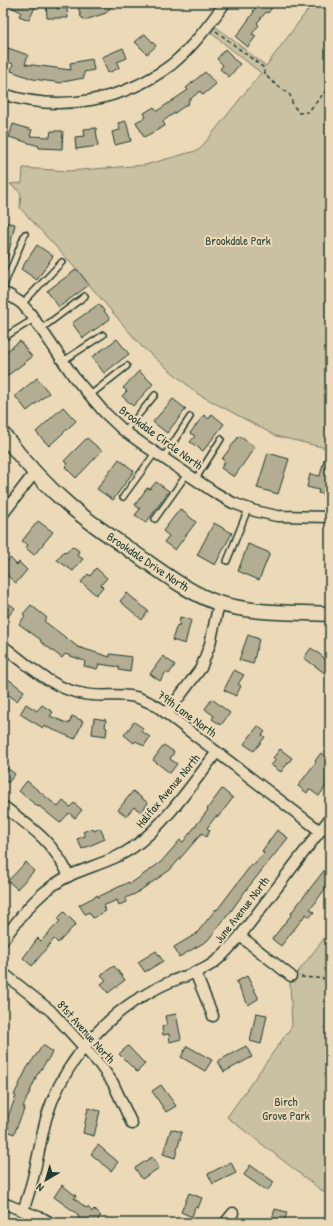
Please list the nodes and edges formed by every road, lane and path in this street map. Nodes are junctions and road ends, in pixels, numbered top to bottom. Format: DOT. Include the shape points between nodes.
graph roads {
  1 [pos="225,3"];
  2 [pos="208,25"];
  3 [pos="330,86"];
  4 [pos="3,94"];
  5 [pos="25,234"];
  6 [pos="62,262"];
  7 [pos="3,288"];
  8 [pos="3,293"];
  9 [pos="85,296"];
  10 [pos="22,304"];
  11 [pos="34,319"];
  12 [pos="40,329"];
  13 [pos="103,334"];
  14 [pos="3,338"];
  15 [pos="63,361"];
  16 [pos="127,366"];
  17 [pos="155,395"];
  18 [pos="89,396"];
  19 [pos="190,417"];
  20 [pos="125,431"];
  21 [pos="3,434"];
  22 [pos="221,439"];
  23 [pos="159,456"];
  24 [pos="35,472"];
  25 [pos="191,477"];
  26 [pos="123,497"];
  27 [pos="248,509"];
  28 [pos="3,514"];
  29 [pos="330,517"];
  30 [pos="154,519"];
  31 [pos="226,561"];
  32 [pos="218,603"];
  33 [pos="330,614"];
  34 [pos="3,646"];
  35 [pos="167,713"];
  36 [pos="217,752"];
  37 [pos="3,806"];
  38 [pos="330,818"];
  39 [pos="320,831"];
  40 [pos="69,876"];
  41 [pos="240,936"];
  42 [pos="3,940"];
  43 [pos="195,972"];
  44 [pos="3,973"];
  45 [pos="291,976"];
  46 [pos="330,979"];
  47 [pos="213,1016"];
  48 [pos="84,1047"];
  49 [pos="132,1124"];
  50 [pos="3,1203"];
  51 [pos="23,1210"];
  52 [pos="233,1212"];
  53 [pos="51,1223"];
  54 [pos="225,1223"];
  1 -- 2 [label="street"];
  2 -- 3 [label="path" via="264,68 270,80 290,95 293,105 299,112 308,112"];
  2 -- 4 [label="street" via="171,64 132,88 110,96 87,102 62,103 14,98"];
  5 -- 7 [label="lane"];
  6 -- 10 [label="lane"];
  8 -- 10 [label="street, Brookdale Circle North"];
  9 -- 12 [label="lane"];
  10 -- 11 [label="street, Brookdale Circle North"];
  11 -- 12 [label="street, Brookdale Circle North"];
  11 -- 14 [label="lane"];
  12 -- 15 [label="street, Brookdale Circle North"];
  13 -- 15 [label="lane"];
  15 -- 18 [label="street, Brookdale Circle North"];
  16 -- 18 [label="lane"];
  17 -- 20 [label="lane"];
  18 -- 20 [label="street, Brookdale Circle North"];
  19 -- 23 [label="lane"];
  20 -- 23 [label="street, Brookdale Circle North"];
  21 -- 24 [label="street, Brookdale Drive North"];
  22 -- 25 [label="lane"];
  23 -- 25 [label="street, Brookdale Circle North"];
  23 -- 26 [label="lane"];
  24 -- 28 [label="street"];
  24 -- 32 [label="street, Brookdale Drive North" via="94,525 178,584"];
  25 -- 27 [label="street, Brookdale Circle North" via="233,503"];
  25 -- 30 [label="lane"];
  27 -- 29 [label="street, Brookdale Circle North" via="277,516"];
  27 -- 31 [label="lane"];
  32 -- 33 [label="street, Brookdale Drive North" via="265,611"];
  32 -- 35 [label="street" via="210,644 201,668"];
  34 -- 35 [label="street, 79th Lane North" via="54,684 84,694 131,696 145,700"];
  35 -- 36 [label="street, 79th Lane North"];
  36 -- 39 [label="street, 79th Lane North"];
  36 -- 40 [label="street, Halifax Avenue North" via="150,834 133,848 113,859"];
  37 -- 40 [label="street" via="45,840 55,851"];
  38 -- 39 [label="street, June Avenue North"];
  39 -- 41 [label="street, June Avenue North"];
  40 -- 42 [label="street, Halifax Avenue North" via="42,894 22,914"];
  41 -- 43 [label="street, June Avenue North" via="212,964"];
  41 -- 45 [label="street"];
  43 -- 47 [label="street"];
  43 -- 48 [label="street, June Avenue North" via="146,994 103,1026"];
  44 -- 48 [label="street, 81st Avenue North" via="51,1011"];
  45 -- 46 [label="path"];
  48 -- 49 [label="street, 81st Avenue North" via="113,1083"];
  48 -- 51 [label="street, June Avenue North" via="56,1092 46,1118 32,1186"];
  50 -- 51 [label="street"];
  51 -- 53 [label="street"];
  52 -- 54 [label="street"];
}
